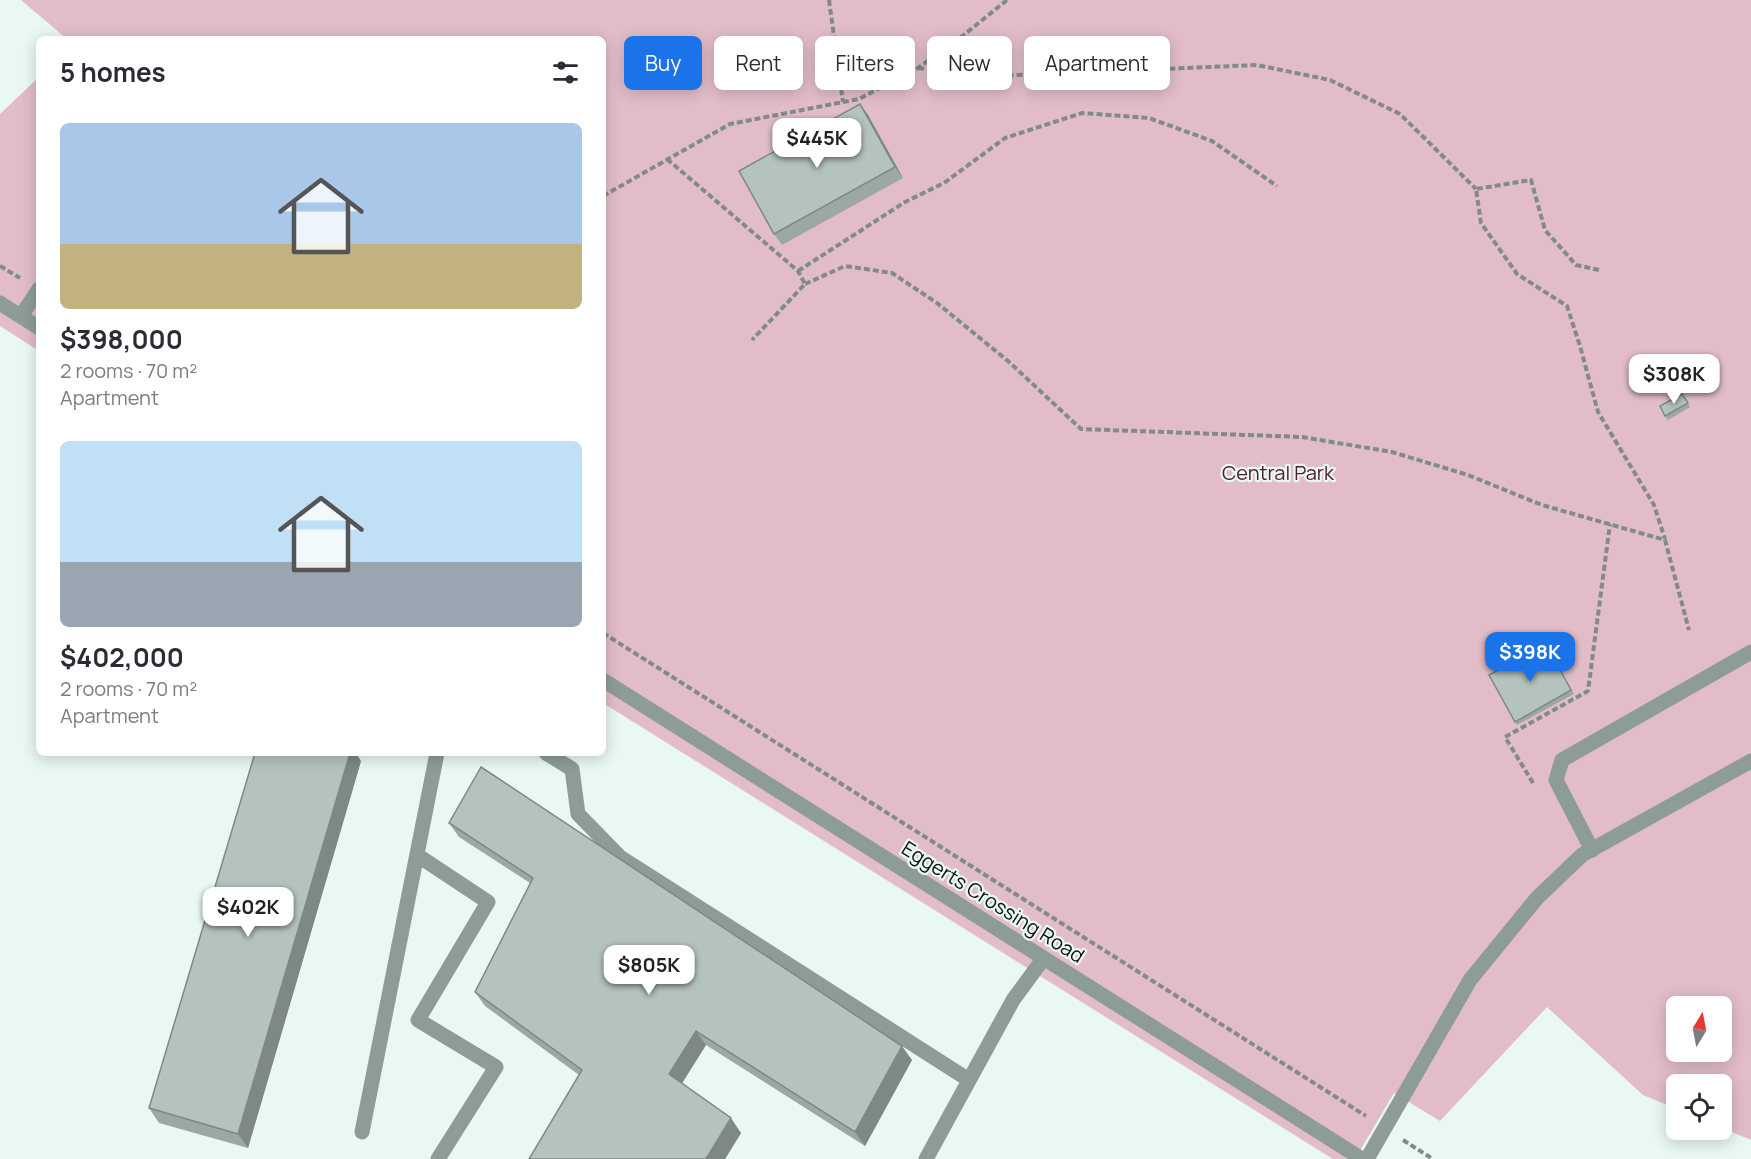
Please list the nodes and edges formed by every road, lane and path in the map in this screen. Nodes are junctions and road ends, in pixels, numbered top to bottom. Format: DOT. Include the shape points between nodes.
graph roads {
  1 [pos="829,0"];
  2 [pos="1007,0"];
  3 [pos="918,68"];
  4 [pos="843,102"];
  5 [pos="667,159"];
  6 [pos="1277,186"];
  7 [pos="1476,189"];
  8 [pos="606,194"];
  9 [pos="1599,270"];
  10 [pos="798,272"];
  11 [pos="805,284"];
  12 [pos="36,294"];
  13 [pos="0,303"];
  14 [pos="21,316"];
  15 [pos="36,326"];
  16 [pos="752,340"];
  17 [pos="1610,524"];
  18 [pos="1665,540"];
  19 [pos="1689,630"];
  20 [pos="606,635"];
  21 [pos="1751,652"];
  22 [pos="606,682"];
  23 [pos="436,756"];
  24 [pos="551,756"];
  25 [pos="1751,761"];
  26 [pos="1536,787"];
  27 [pos="1592,850"];
  28 [pos="417,855"];
  29 [pos="1043,959"];
  30 [pos="969,1080"];
  31 [pos="1385,1128"];
  32 [pos="362,1132"];
  33 [pos="438,1159"];
  34 [pos="926,1159"];
  35 [pos="1362,1159"];
  36 [pos="1367,1159"];
  37 [pos="1432,1159"];
  1 -- 4 [label="path"];
  2 -- 3 [label="path"];
  3 -- 4 [label="path" via="859,99"];
  3 -- 7 [label="path" via="995,76 1257,65 1330,80 1400,114"];
  4 -- 5 [label="path" via="730,124"];
  5 -- 8 [label="path"];
  5 -- 10 [label="path"];
  6 -- 10 [label="path" via="1212,141 1149,118 1082,113 1005,138 944,183 905,202"];
  7 -- 9 [label="path" via="1531,180 1545,230 1576,265"];
  7 -- 18 [label="path" via="1481,223 1517,274 1567,306 1598,412 1654,505"];
  10 -- 11 [label="path"];
  11 -- 16 [label="path"];
  11 -- 17 [label="path" via="845,266 892,273 937,303 1008,361 1081,429 1302,437 1392,452 1468,475 1542,505"];
  12 -- 14 [label="street"];
  13 -- 14 [label="street"];
  14 -- 15 [label="street"];
  17 -- 18 [label="path"];
  17 -- 26 [label="path" via="1587,691 1505,737"];
  18 -- 19 [label="path"];
  20 -- 31 [label="path"];
  21 -- 27 [label="street" via="1562,760 1556,780"];
  22 -- 29 [label="street, Eggerts Crossing Road"];
  23 -- 28 [label="street"];
  24 -- 30 [label="street" via="572,769 578,814 620,857"];
  25 -- 27 [label="street"];
  27 -- 31 [label="street" via="1537,898 1470,980"];
  28 -- 32 [label="street"];
  28 -- 33 [label="street" via="488,902 418,1020 496,1067"];
  29 -- 30 [label="street" via="1013,1000"];
  29 -- 35 [label="street, Eggerts Crossing Road"];
  30 -- 34 [label="street"];
  31 -- 36 [label="street"];
  31 -- 37 [label="path"];
}
